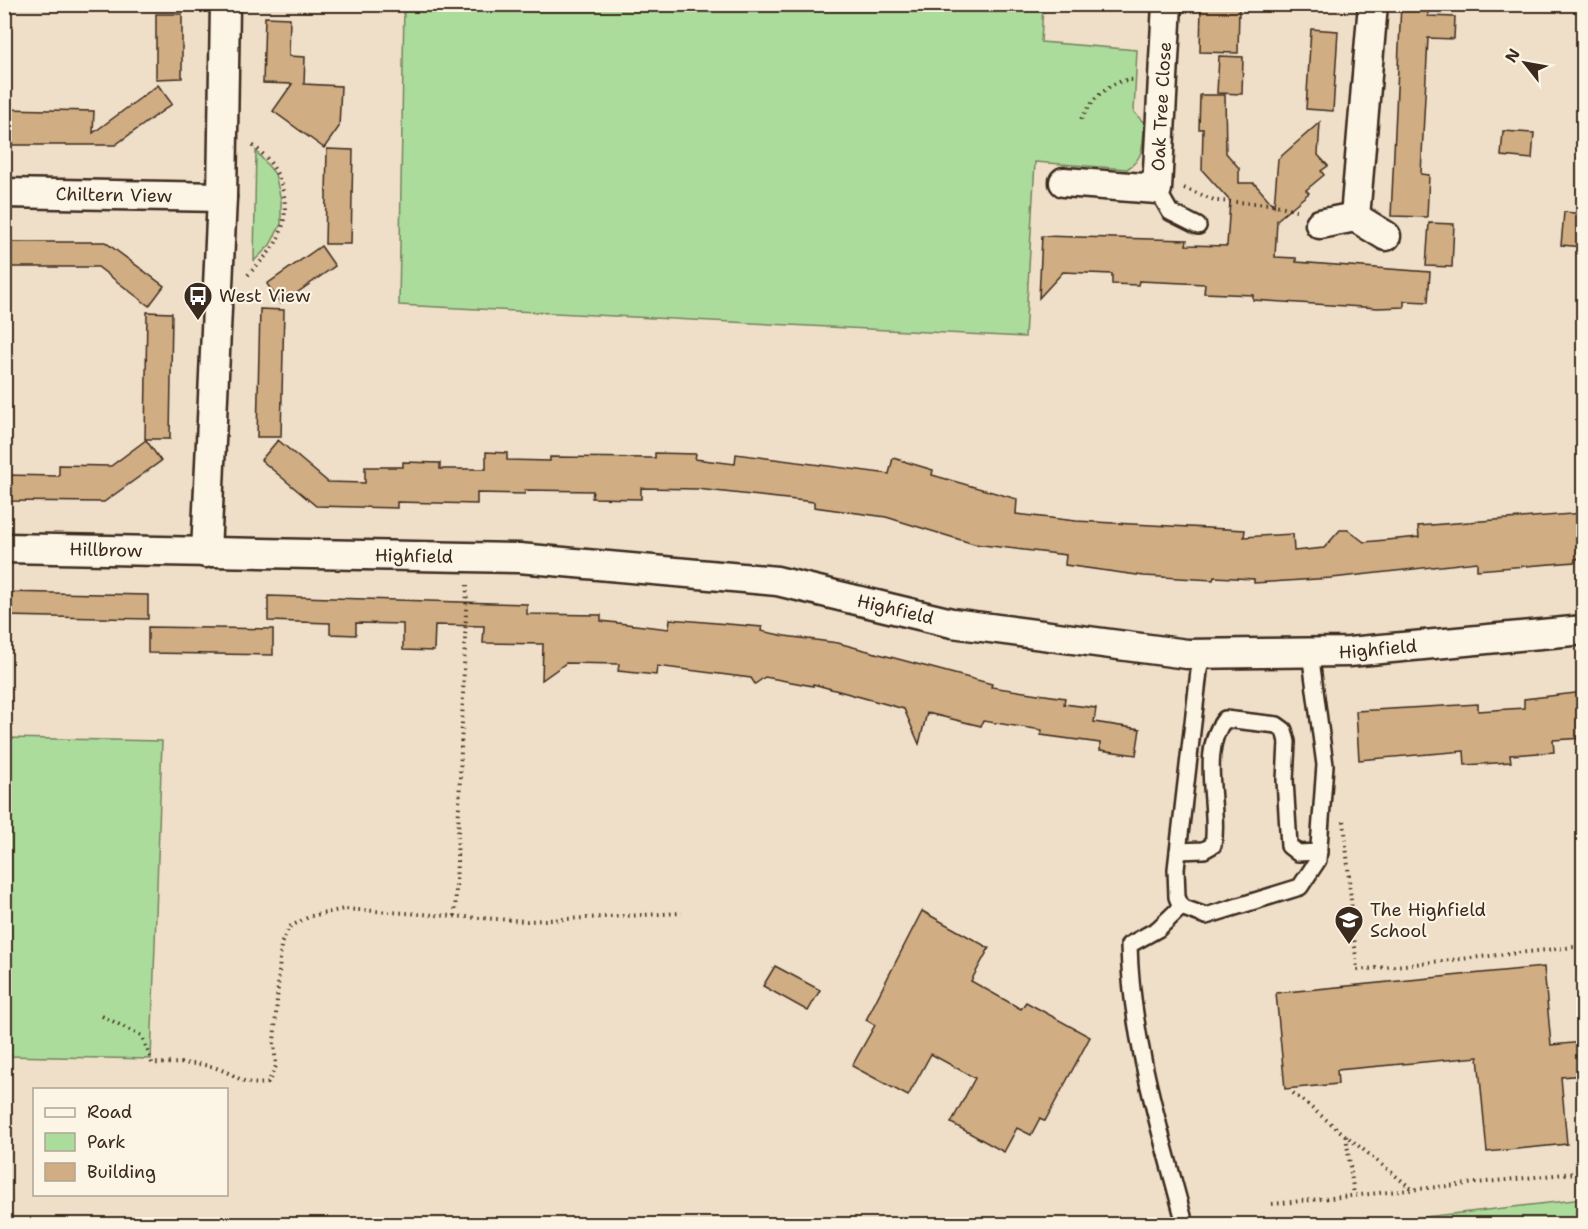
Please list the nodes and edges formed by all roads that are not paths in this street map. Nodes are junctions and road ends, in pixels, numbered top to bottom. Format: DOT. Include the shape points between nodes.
graph roads {
  1 [pos="225,4"];
  2 [pos="1167,4"];
  3 [pos="1373,4"];
  4 [pos="1064,182"];
  5 [pos="1157,189"];
  6 [pos="4,193"];
  7 [pos="222,196"];
  8 [pos="1355,218"];
  9 [pos="1320,225"];
  10 [pos="1198,226"];
  11 [pos="1386,236"];
  12 [pos="4,548"];
  13 [pos="206,553"];
  14 [pos="1584,630"];
  15 [pos="1310,652"];
  16 [pos="1200,654"];
  17 [pos="1178,851"];
  18 [pos="1319,852"];
  19 [pos="1181,908"];
  20 [pos="1185,1224"];
  1 -- 7 [label="street"];
  2 -- 5 [label="street, Oak Tree Close"];
  3 -- 8 [label="street"];
  4 -- 5 [label="street, Oak Tree Close"];
  5 -- 10 [label="lane" via="1170,212"];
  6 -- 7 [label="street, Chiltern View"];
  7 -- 13 [label="street"];
  8 -- 9 [label="street"];
  8 -- 11 [label="street"];
  12 -- 13 [label="street, Hillbrow"];
  13 -- 16 [label="street, Highfield" via="519,558 777,581 952,622"];
  14 -- 15 [label="street, Highfield"];
  15 -- 16 [label="street, Highfield"];
  15 -- 18 [label="lane" via="1325,765"];
  16 -- 17 [label="lane"];
  17 -- 18 [label="lane" via="1204,850 1213,845 1211,779 1217,729 1225,719 1277,725 1284,730 1289,846 1298,853"];
  17 -- 19 [label="lane" via="1177,897"];
  18 -- 19 [label="lane" via="1300,887 1206,916"];
  19 -- 20 [label="lane" via="1158,929 1129,945 1129,977 1138,1038"];
}
